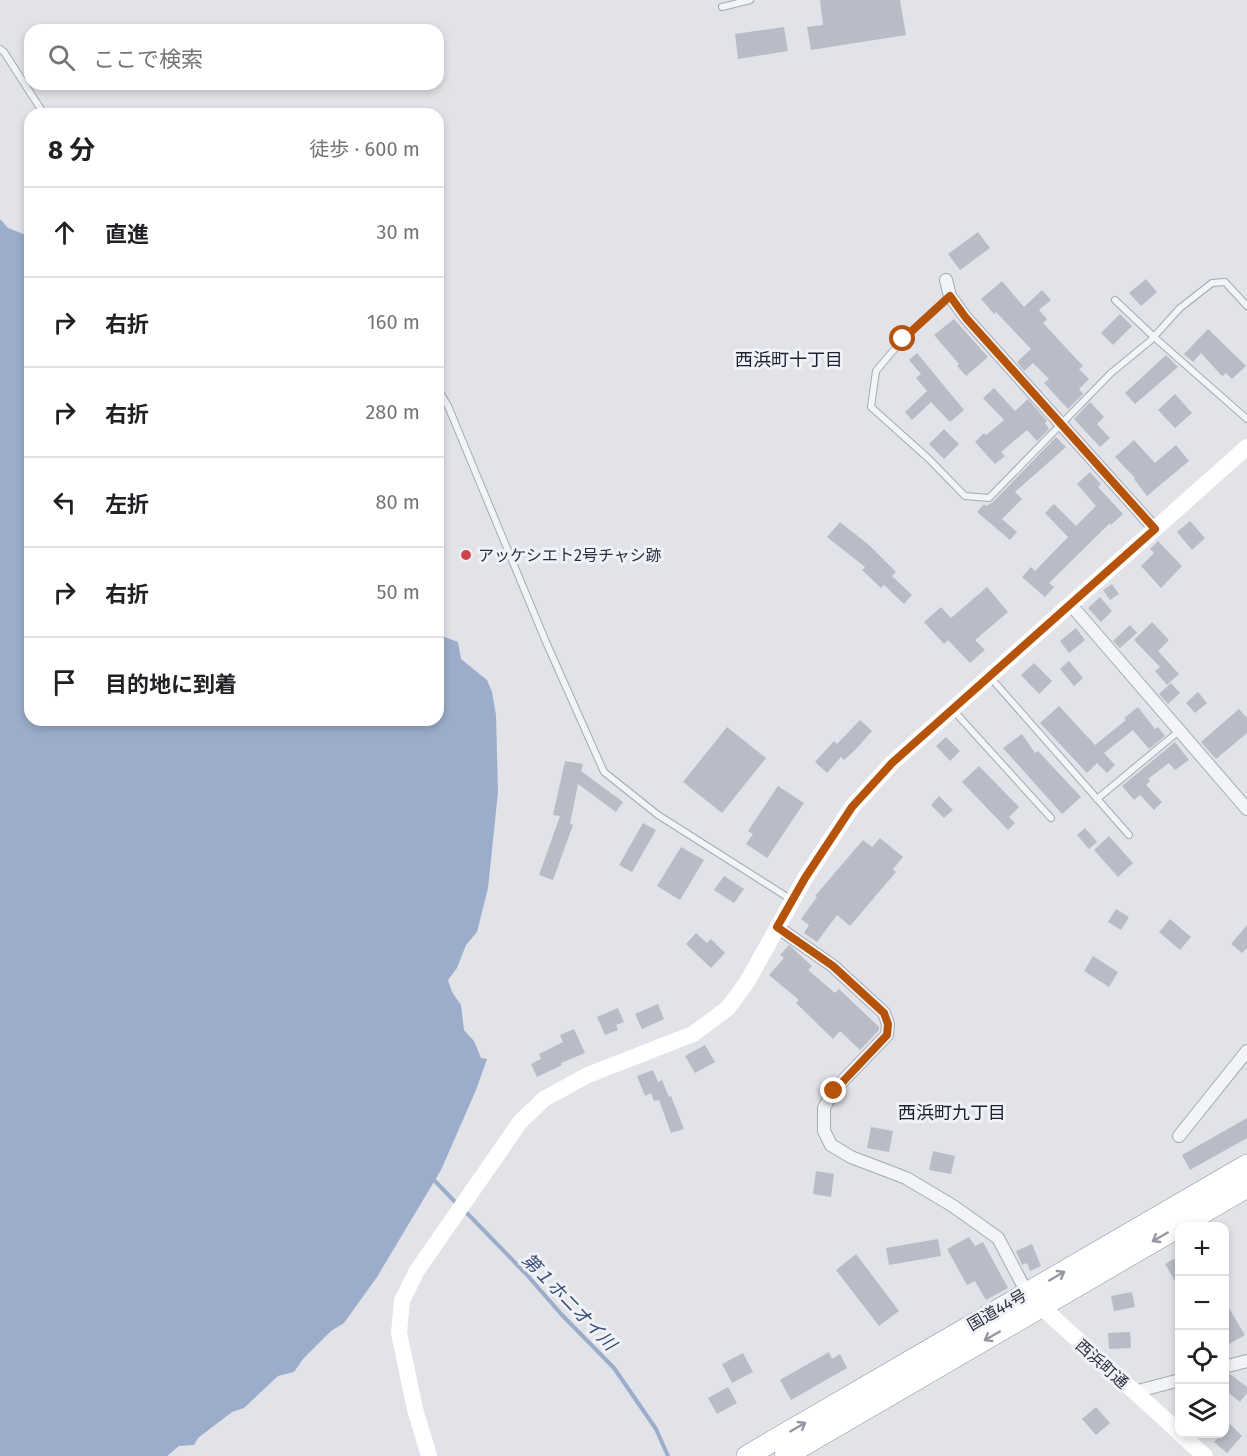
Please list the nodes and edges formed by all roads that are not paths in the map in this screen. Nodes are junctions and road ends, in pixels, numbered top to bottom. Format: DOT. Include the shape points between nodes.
graph roads {
  1 [pos="750,0"];
  2 [pos="722,8"];
  3 [pos="0,49"];
  4 [pos="24,82"];
  5 [pos="29,90"];
  6 [pos="41,108"];
  7 [pos="946,280"];
  8 [pos="950,296"];
  9 [pos="1115,300"];
  10 [pos="1247,306"];
  11 [pos="1154,337"];
  12 [pos="444,399"];
  13 [pos="1247,419"];
  14 [pos="1060,424"];
  15 [pos="1247,447"];
  16 [pos="1155,529"];
  17 [pos="1071,605"];
  18 [pos="990,676"];
  19 [pos="952,709"];
  20 [pos="1179,731"];
  21 [pos="1097,798"];
  22 [pos="1247,809"];
  23 [pos="1051,819"];
  24 [pos="1129,835"];
  25 [pos="792,900"];
  26 [pos="777,927"];
  27 [pos="1247,1051"];
  28 [pos="1179,1136"];
  29 [pos="1247,1165"];
  30 [pos="1237,1191"];
  31 [pos="1034,1300"];
  32 [pos="1247,1361"];
  33 [pos="1229,1366"];
  34 [pos="1175,1381"];
  35 [pos="1134,1392"];
  36 [pos="1175,1429"];
  37 [pos="1185,1438"];
  38 [pos="429,1456"];
  39 [pos="747,1456"];
  40 [pos="785,1456"];
  41 [pos="1205,1456"];
  1 -- 2 [label="lane"];
  3 -- 4 [label="lane"];
  5 -- 6 [label="lane"];
  7 -- 8 [label="street"];
  8 -- 14 [label="street"];
  8 -- 14 [label="lane" via="903,339 876,371 871,407 965,496 989,498"];
  9 -- 11 [label="lane"];
  10 -- 11 [label="lane" via="1225,282 1212,283 1180,308"];
  11 -- 13 [label="lane"];
  11 -- 14 [label="lane"];
  12 -- 25 [label="lane" via="604,772 658,815"];
  14 -- 16 [label="street"];
  15 -- 16 [label="street"];
  16 -- 17 [label="street"];
  17 -- 18 [label="street"];
  17 -- 20 [label="street"];
  18 -- 19 [label="street"];
  18 -- 21 [label="lane"];
  19 -- 23 [label="lane"];
  19 -- 25 [label="street" via="892,763 852,807"];
  20 -- 21 [label="lane"];
  20 -- 22 [label="street"];
  21 -- 24 [label="lane"];
  25 -- 26 [label="street"];
  26 -- 31 [label="street" via="833,966 884,1013 888,1024 887,1035 834,1091 824,1108 824,1131 831,1145 906,1178 998,1238"];
  26 -- 38 [label="street" via="747,982 719,1015 693,1034 588,1075 544,1099 520,1122 416,1272 402,1301 399,1333"];
  27 -- 28 [label="street"];
  29 -- 30 [label="highway, 国道44号"];
  30 -- 31 [label="highway, 国道44号"];
  31 -- 35 [label="street, 西浜町通"];
  39 -- 31 [label="highway, 国道44号, one-way"];
  31 -- 40 [label="highway, 国道44号, one-way"];
  32 -- 33 [label="street"];
  34 -- 35 [label="street"];
  35 -- 36 [label="street, 西浜町通"];
  37 -- 41 [label="street, 西浜町通"];
}
